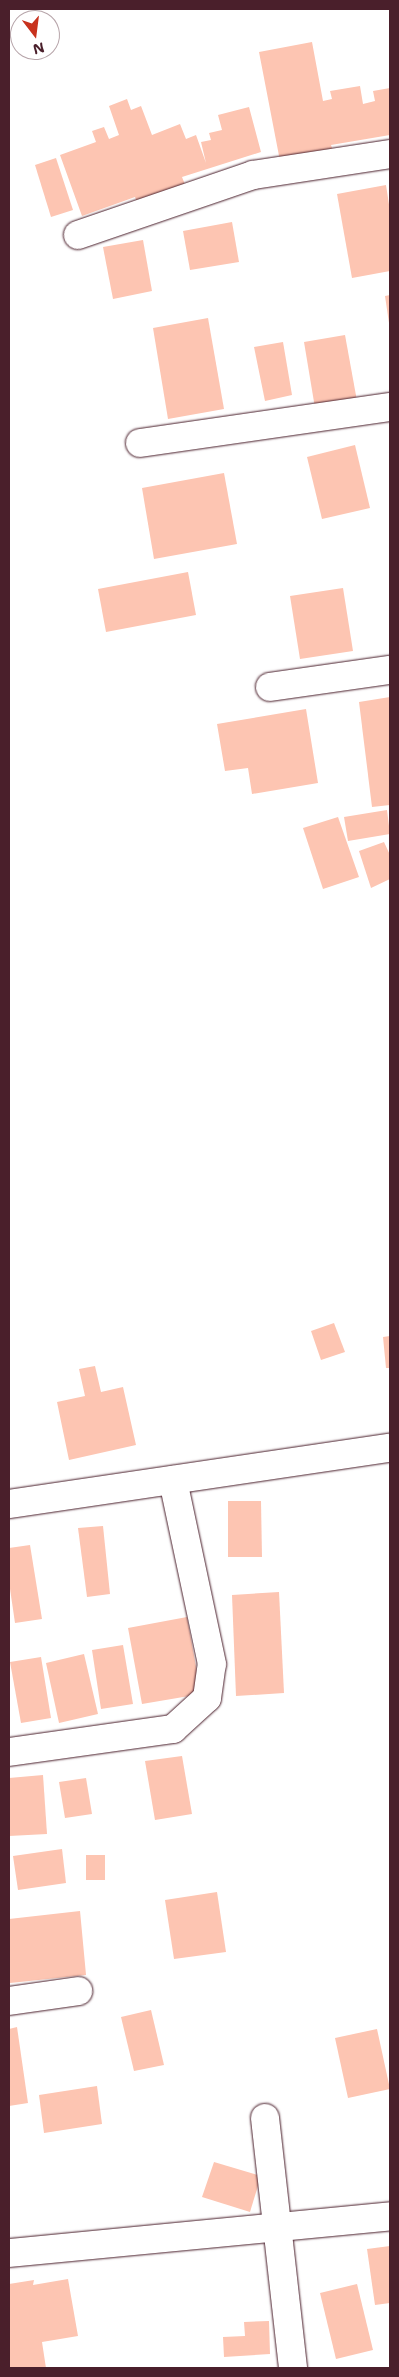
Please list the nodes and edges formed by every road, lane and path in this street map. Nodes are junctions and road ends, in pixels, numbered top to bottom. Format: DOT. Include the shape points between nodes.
graph roads {
  1 [pos="390,154"];
  2 [pos="78,235"];
  3 [pos="390,407"];
  4 [pos="140,443"];
  5 [pos="390,670"];
  6 [pos="270,688"];
  7 [pos="390,1448"];
  8 [pos="173,1480"];
  9 [pos="9,1504"];
  10 [pos="9,1752"];
  11 [pos="78,1991"];
  12 [pos="9,2001"];
  13 [pos="265,2118"];
  14 [pos="390,2216"];
  15 [pos="275,2230"];
  16 [pos="9,2253"];
  17 [pos="293,2368"];
  1 -- 2 [label="street" via="253,175"];
  3 -- 4 [label="street"];
  5 -- 6 [label="street"];
  7 -- 8 [label="street"];
  8 -- 9 [label="street"];
  8 -- 10 [label="street" via="212,1664 207,1698 173,1729"];
  11 -- 12 [label="street"];
  13 -- 15 [label="street"];
  14 -- 15 [label="street"];
  15 -- 16 [label="street"];
  15 -- 17 [label="street"];
}
